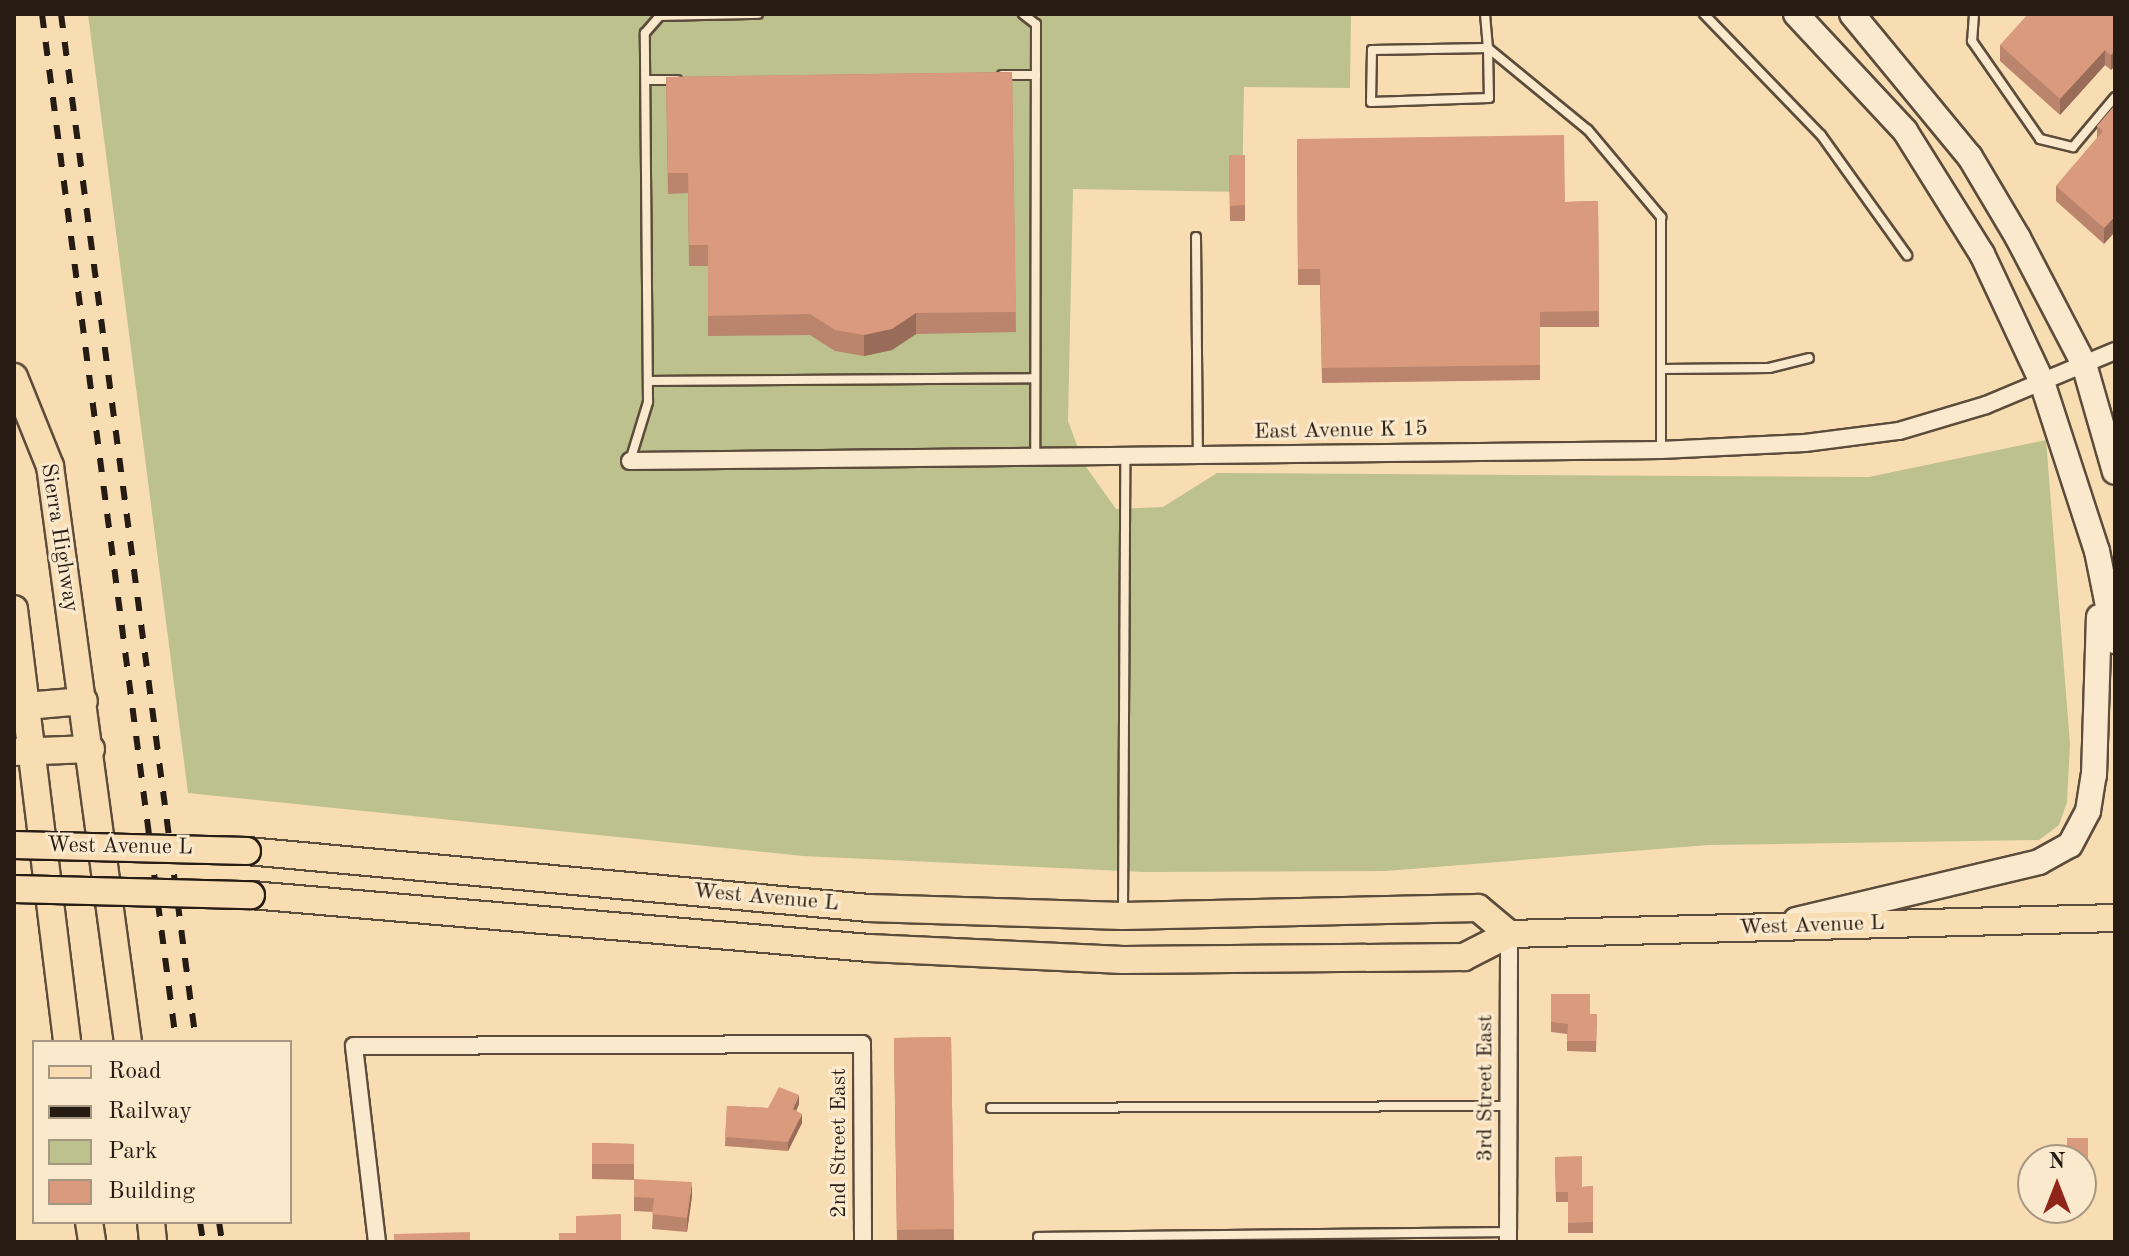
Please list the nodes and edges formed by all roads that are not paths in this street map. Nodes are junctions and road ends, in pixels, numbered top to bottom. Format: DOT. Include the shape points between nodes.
graph roads {
  1 [pos="758,14"];
  2 [pos="1023,14"];
  3 [pos="1485,14"];
  4 [pos="1704,14"];
  5 [pos="1796,14"];
  6 [pos="1852,14"];
  7 [pos="1974,14"];
  8 [pos="1488,48"];
  9 [pos="989,75"];
  10 [pos="1036,75"];
  11 [pos="692,79"];
  12 [pos="646,80"];
  13 [pos="2115,97"];
  14 [pos="1196,237"];
  15 [pos="1907,255"];
  16 [pos="2115,351"];
  17 [pos="1809,358"];
  18 [pos="2084,364"];
  19 [pos="1662,369"];
  20 [pos="1035,378"];
  21 [pos="14,379"];
  22 [pos="648,381"];
  23 [pos="2042,382"];
  24 [pos="1661,450"];
  25 [pos="1125,455"];
  26 [pos="1198,455"];
  27 [pos="1035,456"];
  28 [pos="630,461"];
  29 [pos="2115,472"];
  30 [pos="2097,551"];
  31 [pos="14,609"];
  32 [pos="2115,641"];
  33 [pos="84,701"];
  34 [pos="21,707"];
  35 [pos="91,749"];
  36 [pos="22,752"];
  37 [pos="14,845"];
  38 [pos="14,889"];
  39 [pos="1123,916"];
  40 [pos="2115,918"];
  41 [pos="1767,927"];
  42 [pos="1509,934"];
  43 [pos="67,1040"];
  44 [pos="128,1040"];
  45 [pos="1508,1106"];
  46 [pos="991,1108"];
  47 [pos="1038,1237"];
  48 [pos="1508,1237"];
  49 [pos="377,1242"];
  50 [pos="863,1242"];
  1 -- 12 [label="lane" via="660,16 645,33"];
  2 -- 10 [label="lane" via="1036,24"];
  3 -- 8 [label="lane"];
  4 -- 15 [label="lane" via="1821,135"];
  5 -- 23 [label="main road" via="1905,131 1982,254"];
  6 -- 18 [label="main road" via="1970,157"];
  7 -- 13 [label="lane" via="1972,41 1977,52 2040,139 2073,147"];
  8 -- 8 [label="lane" via="1372,50 1371,102 1489,98"];
  8 -- 19 [label="lane" via="1588,130 1661,217"];
  9 -- 10 [label="lane"];
  10 -- 20 [label="lane"];
  11 -- 12 [label="lane"];
  12 -- 22 [label="lane"];
  14 -- 26 [label="lane"];
  16 -- 18 [label="street, East Avenue K 15"];
  17 -- 19 [label="lane" via="1769,368"];
  18 -- 23 [label="street, East Avenue K 15"];
  18 -- 29 [label="main road"];
  19 -- 24 [label="lane"];
  20 -- 22 [label="lane"];
  20 -- 27 [label="lane"];
  21 -- 33 [label="main road, Sierra Highway" via="50,466"];
  22 -- 28 [label="lane" via="648,402"];
  23 -- 24 [label="street, East Avenue K 15" via="1899,431 1805,443"];
  23 -- 30 [label="main road"];
  24 -- 26 [label="street, East Avenue K 15"];
  25 -- 26 [label="street, East Avenue K 15"];
  25 -- 27 [label="street, East Avenue K 15"];
  25 -- 39 [label="lane"];
  27 -- 28 [label="street, East Avenue K 15"];
  30 -- 32 [label="main road"];
  30 -- 41 [label="main road" via="2101,650 2094,775 2088,811 2070,845 2039,862"];
  31 -- 34 [label="main road"];
  33 -- 34 [label="main road"];
  33 -- 35 [label="main road, Sierra Highway"];
  34 -- 36 [label="main road"];
  35 -- 36 [label="main road"];
  35 -- 44 [label="main road"];
  36 -- 43 [label="main road"];
  37 -- 39 [label="main road, West Avenue L, bridge" via="247,851 868,908"];
  38 -- 42 [label="main road, West Avenue L, bridge" via="251,895 869,948 1123,960 1464,957"];
  39 -- 42 [label="main road, West Avenue L" via="1478,908"];
  40 -- 41 [label="main road, West Avenue L"];
  41 -- 42 [label="main road, West Avenue L"];
  42 -- 45 [label="street, 3rd Street East"];
  45 -- 46 [label="lane"];
  45 -- 48 [label="street, 3rd Street East"];
  47 -- 48 [label="lane"];
  49 -- 50 [label="street, 2nd Street East" via="354,1046 862,1044"];
}
